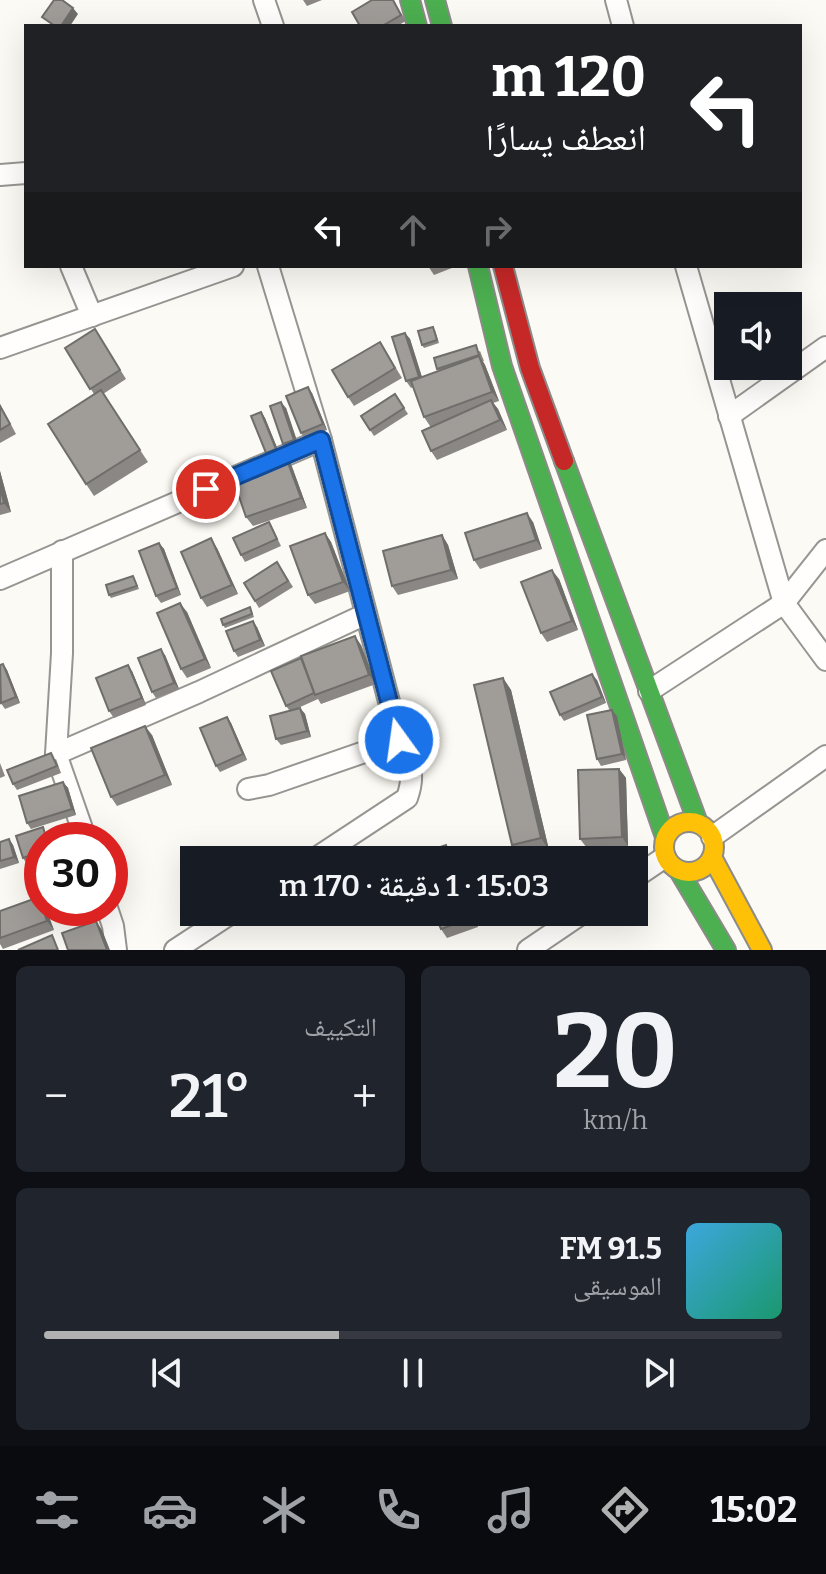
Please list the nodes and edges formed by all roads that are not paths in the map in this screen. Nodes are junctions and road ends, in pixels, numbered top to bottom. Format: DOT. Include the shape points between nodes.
graph roads {
  1 [pos="264,0"];
  2 [pos="410,0"];
  3 [pos="435,0"];
  4 [pos="616,0"];
  5 [pos="272,24"];
  6 [pos="416,24"];
  7 [pos="441,24"];
  8 [pos="622,24"];
  9 [pos="24,173"];
  10 [pos="0,175"];
  11 [pos="72,268"];
  12 [pos="227,268"];
  13 [pos="269,268"];
  14 [pos="478,268"];
  15 [pos="504,268"];
  16 [pos="687,268"];
  17 [pos="92,316"];
  18 [pos="826,347"];
  19 [pos="0,348"];
  20 [pos="729,416"];
  21 [pos="321,440"];
  22 [pos="826,550"];
  23 [pos="62,551"];
  24 [pos="0,579"];
  25 [pos="784,603"];
  26 [pos="366,614"];
  27 [pos="826,660"];
  28 [pos="649,691"];
  29 [pos="399,740"];
  30 [pos="56,754"];
  31 [pos="826,756"];
  32 [pos="248,789"];
  33 [pos="80,822"];
  34 [pos="708,839"];
  35 [pos="334,846"];
  36 [pos="670,855"];
  37 [pos="648,869"];
  38 [pos="113,926"];
  39 [pos="212,926"];
  40 [pos="563,926"];
  41 [pos="116,950"];
  42 [pos="175,950"];
  43 [pos="528,950"];
  44 [pos="726,950"];
  45 [pos="762,950"];
  1 -- 5 [label="street"];
  2 -- 6 [label="street"];
  3 -- 7 [label="street"];
  4 -- 8 [label="street"];
  9 -- 10 [label="street"];
  11 -- 17 [label="street"];
  12 -- 17 [label="street"];
  13 -- 21 [label="street"];
  14 -- 36 [label="street" via="502,366"];
  15 -- 28 [label="street" via="530,368"];
  16 -- 20 [label="street"];
  17 -- 19 [label="street"];
  18 -- 20 [label="street"];
  20 -- 25 [label="street"];
  21 -- 23 [label="street"];
  21 -- 26 [label="street"];
  22 -- 25 [label="street"];
  23 -- 24 [label="street"];
  23 -- 30 [label="street"];
  25 -- 27 [label="street"];
  25 -- 28 [label="street"];
  26 -- 29 [label="street"];
  26 -- 30 [label="street"];
  28 -- 34 [label="street"];
  29 -- 32 [label="street"];
  29 -- 35 [label="street" via="412,769 407,798"];
  30 -- 33 [label="street"];
  31 -- 34 [label="street"];
  34 -- 36 [label="street" via="707,865 698,871 689,873"];
  34 -- 36 [label="street" via="688,821 679,823 670,829"];
  34 -- 45 [label="street"];
  36 -- 37 [label="street"];
  36 -- 44 [label="street"];
  38 -- 41 [label="street"];
  39 -- 42 [label="street"];
  40 -- 43 [label="street"];
}
